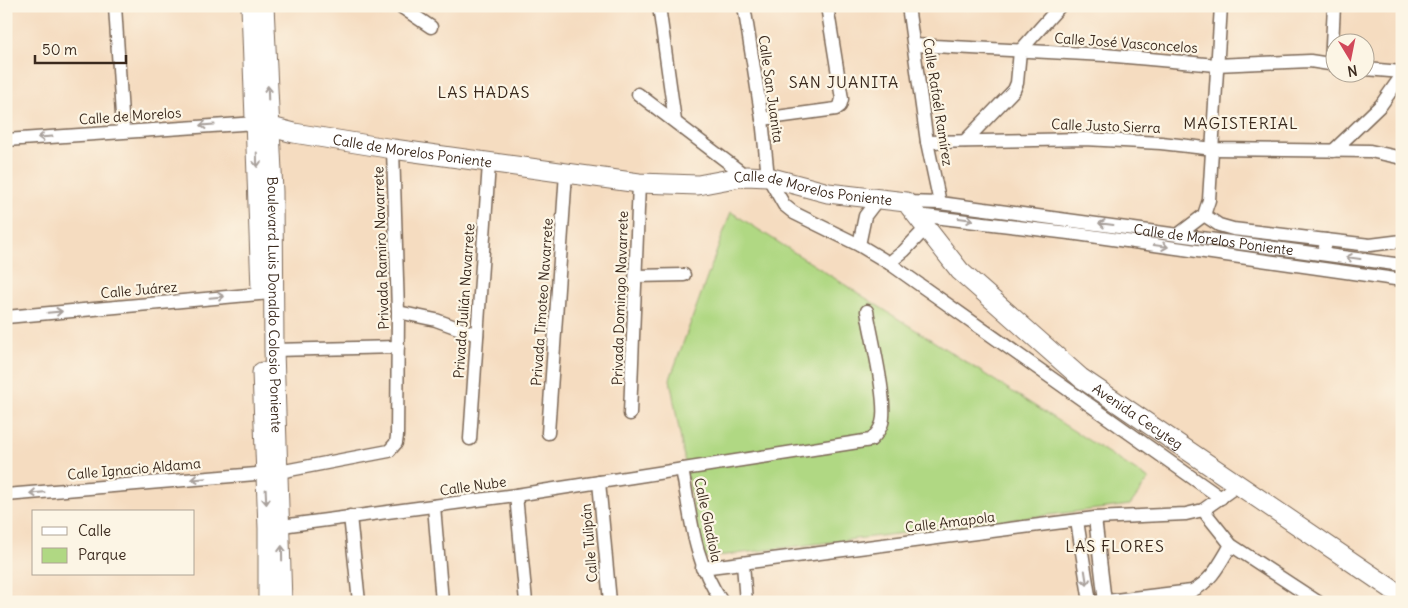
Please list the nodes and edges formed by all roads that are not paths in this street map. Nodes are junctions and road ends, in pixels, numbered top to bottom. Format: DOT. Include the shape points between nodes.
graph roads {
  1 [pos="115,6"];
  2 [pos="251,6"];
  3 [pos="264,6"];
  4 [pos="400,6"];
  5 [pos="659,6"];
  6 [pos="744,6"];
  7 [pos="827,6"];
  8 [pos="908,6"];
  9 [pos="1060,6"];
  10 [pos="1221,6"];
  11 [pos="1334,6"];
  12 [pos="431,27"];
  13 [pos="1334,32"];
  14 [pos="914,45"];
  15 [pos="1020,51"];
  16 [pos="1326,63"];
  17 [pos="1216,65"];
  18 [pos="1376,70"];
  19 [pos="1402,74"];
  20 [pos="638,94"];
  21 [pos="762,118"];
  22 [pos="675,121"];
  23 [pos="262,124"];
  24 [pos="123,131"];
  25 [pos="6,140"];
  26 [pos="965,141"];
  27 [pos="927,142"];
  28 [pos="393,149"];
  29 [pos="1214,149"];
  30 [pos="1333,151"];
  31 [pos="1402,158"];
  32 [pos="488,164"];
  33 [pos="566,172"];
  34 [pos="746,176"];
  35 [pos="768,177"];
  36 [pos="639,183"];
  37 [pos="878,199"];
  38 [pos="940,203"];
  39 [pos="916,215"];
  40 [pos="1204,215"];
  41 [pos="1080,221"];
  42 [pos="1077,234"];
  43 [pos="1179,234"];
  44 [pos="1252,237"];
  45 [pos="1326,240"];
  46 [pos="1402,241"];
  47 [pos="860,245"];
  48 [pos="1324,254"];
  49 [pos="889,263"];
  50 [pos="1402,265"];
  51 [pos="1321,269"];
  52 [pos="684,275"];
  53 [pos="636,276"];
  54 [pos="1402,280"];
  55 [pos="267,293"];
  56 [pos="867,311"];
  57 [pos="398,312"];
  58 [pos="6,317"];
  59 [pos="477,335"];
  60 [pos="398,347"];
  61 [pos="274,350"];
  62 [pos="630,414"];
  63 [pos="548,433"];
  64 [pos="470,440"];
  65 [pos="682,469"];
  66 [pos="272,472"];
  67 [pos="599,482"];
  68 [pos="1238,485"];
  69 [pos="6,495"];
  70 [pos="516,495"];
  71 [pos="1221,498"];
  72 [pos="434,506"];
  73 [pos="1203,510"];
  74 [pos="350,516"];
  75 [pos="1095,518"];
  76 [pos="1077,520"];
  77 [pos="274,527"];
  78 [pos="1232,544"];
  79 [pos="743,564"];
  80 [pos="702,568"];
  81 [pos="1298,596"];
  82 [pos="1402,596"];
  83 [pos="1103,601"];
  84 [pos="268,602"];
  85 [pos="282,602"];
  86 [pos="359,602"];
  87 [pos="442,602"];
  88 [pos="526,602"];
  89 [pos="610,602"];
  90 [pos="722,602"];
  91 [pos="746,602"];
  92 [pos="1090,602"];
  93 [pos="1318,602"];
  1 -- 24 [label="street"];
  2 -- 23 [label="street, Boulevard Luis Donaldo Colosio Poniente"];
  23 -- 3 [label="street, Boulevard Luis Donaldo Colosio Poniente, one-way"];
  4 -- 12 [label="street"];
  5 -- 22 [label="street"];
  6 -- 21 [label="street, Calle San Juanita"];
  7 -- 21 [label="street" via="842,99 840,106"];
  8 -- 14 [label="street, Calle Rafaél Ramírez"];
  9 -- 15 [label="street"];
  10 -- 17 [label="street"];
  11 -- 13 [label="street"];
  14 -- 15 [label="street, Calle José Vasconcelos"];
  14 -- 27 [label="street, Calle Rafaél Ramírez"];
  15 -- 17 [label="street, Calle José Vasconcelos"];
  15 -- 26 [label="street" via="1014,90"];
  16 -- 17 [label="street, Calle José Vasconcelos"];
  17 -- 29 [label="street"];
  18 -- 19 [label="street"];
  19 -- 30 [label="street" via="1381,105"];
  20 -- 22 [label="street"];
  21 -- 35 [label="street, Calle San Juanita"];
  22 -- 34 [label="street"];
  23 -- 24 [label="street, Calle de Morelos, one-way"];
  23 -- 28 [label="street, Calle de Morelos Poniente" via="294,133"];
  23 -- 55 [label="street, Boulevard Luis Donaldo Colosio Poniente" via="273,192"];
  24 -- 25 [label="street, Calle de Morelos, one-way"];
  26 -- 27 [label="street, Calle Justo Sierra"];
  26 -- 29 [label="street, Calle Justo Sierra" via="1085,140"];
  27 -- 38 [label="street, Calle Rafaél Ramírez"];
  28 -- 32 [label="street, Calle de Morelos Poniente"];
  28 -- 57 [label="street, Privada Ramiro Navarrete"];
  29 -- 30 [label="street, Calle Justo Sierra"];
  29 -- 40 [label="street" via="1209,200"];
  30 -- 31 [label="street, Calle Justo Sierra" via="1370,151"];
  32 -- 33 [label="street, Calle de Morelos Poniente"];
  32 -- 59 [label="street, Privada Julián Navarrete"];
  33 -- 36 [label="street, Calle de Morelos Poniente"];
  33 -- 63 [label="street, Privada Timoteo Navarrete"];
  34 -- 35 [label="street, Calle de Morelos Poniente"];
  34 -- 36 [label="street, Calle de Morelos Poniente" via="698,185"];
  35 -- 37 [label="street, Calle de Morelos Poniente" via="828,193"];
  35 -- 47 [label="street" via="784,205"];
  36 -- 53 [label="street, Privada Domingo Navarrete"];
  37 -- 39 [label="street, Calle de Morelos Poniente"];
  37 -- 47 [label="street" via="865,216"];
  38 -- 39 [label="street, Calle de Morelos Poniente"];
  38 -- 41 [label="street, Calle de Morelos Poniente"];
  39 -- 42 [label="street, Calle de Morelos Poniente, one-way"];
  39 -- 49 [label="street" via="904,251"];
  39 -- 68 [label="street, Avenida Cecyteg" via="973,284 1062,364"];
  40 -- 43 [label="street"];
  40 -- 44 [label="street" via="1219,225"];
  41 -- 42 [label="street"];
  43 -- 41 [label="street, Calle de Morelos Poniente, one-way"];
  42 -- 51 [label="street, Calle de Morelos Poniente, one-way"];
  43 -- 44 [label="street, Calle de Morelos Poniente"];
  44 -- 45 [label="street"];
  44 -- 48 [label="street, Calle de Morelos Poniente"];
  45 -- 46 [label="street" via="1370,245"];
  45 -- 48 [label="street"];
  47 -- 49 [label="street"];
  50 -- 48 [label="street, Calle de Morelos Poniente, one-way"];
  48 -- 51 [label="street"];
  49 -- 71 [label="street"];
  51 -- 54 [label="street, Calle de Morelos Poniente"];
  52 -- 53 [label="street"];
  53 -- 62 [label="street, Privada Domingo Navarrete"];
  58 -- 55 [label="street, Calle Juárez, one-way"];
  55 -- 61 [label="street, Boulevard Luis Donaldo Colosio Poniente"];
  55 -- 66 [label="street, Boulevard Luis Donaldo Colosio Poniente"];
  56 -- 65 [label="street, Calle Nube" via="879,378 882,422 871,440"];
  57 -- 59 [label="street" via="436,320"];
  57 -- 60 [label="street, Privada Ramiro Navarrete"];
  59 -- 64 [label="street, Privada Julián Navarrete"];
  60 -- 61 [label="street, Privada Ramiro Navarrete"];
  60 -- 66 [label="street, Privada Ramiro Navarrete" via="397,436 393,447 388,451"];
  61 -- 66 [label="street, Boulevard Luis Donaldo Colosio Poniente"];
  65 -- 67 [label="street, Calle Nube"];
  65 -- 80 [label="street, Calle Gladiola"];
  66 -- 69 [label="street, Calle Ignacio Aldama, one-way"];
  66 -- 77 [label="street, Boulevard Luis Donaldo Colosio Poniente"];
  67 -- 70 [label="street, Calle Nube"];
  67 -- 89 [label="street, Calle Tulipán"];
  68 -- 71 [label="street, Calle Amapola"];
  68 -- 82 [label="street, Avenida Cecyteg"];
  70 -- 72 [label="street, Calle Nube"];
  70 -- 88 [label="street"];
  71 -- 73 [label="street, Calle Amapola"];
  72 -- 74 [label="street, Calle Nube"];
  72 -- 87 [label="street"];
  73 -- 75 [label="street, Calle Amapola" via="1186,514"];
  73 -- 78 [label="street"];
  74 -- 77 [label="street, Calle Nube"];
  74 -- 86 [label="street"];
  75 -- 76 [label="street, Calle Amapola"];
  75 -- 83 [label="street"];
  76 -- 79 [label="street, Calle Amapola"];
  76 -- 92 [label="street, one-way"];
  77 -- 84 [label="street, Boulevard Luis Donaldo Colosio Poniente"];
  85 -- 77 [label="street, Boulevard Luis Donaldo Colosio Poniente, one-way"];
  78 -- 81 [label="street"];
  78 -- 83 [label="street" via="1211,578 1192,590"];
  79 -- 80 [label="street, Calle Amapola"];
  79 -- 91 [label="street, Calle Gladiola"];
  80 -- 90 [label="street, Calle Gladiola"];
  81 -- 93 [label="street"];
}
